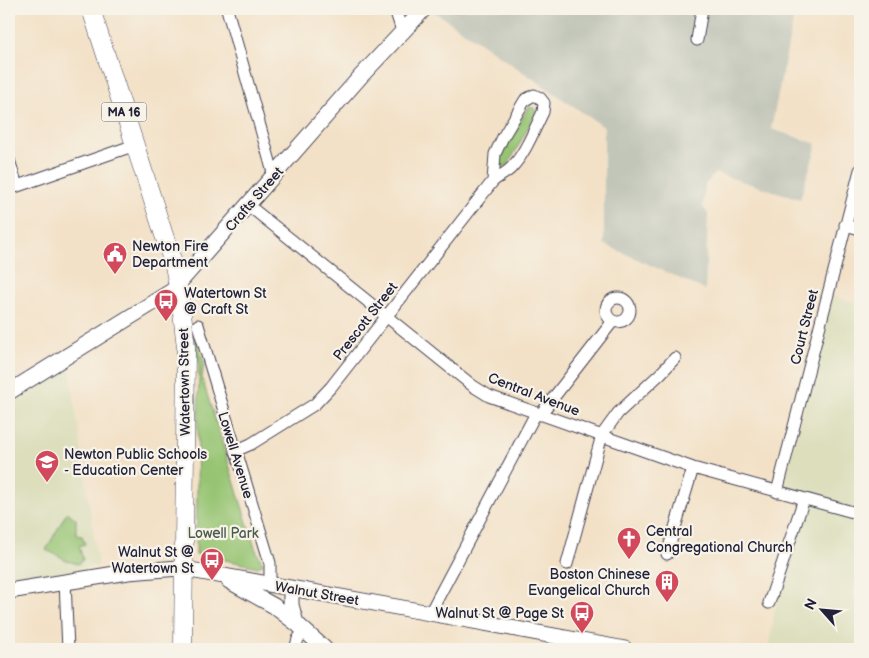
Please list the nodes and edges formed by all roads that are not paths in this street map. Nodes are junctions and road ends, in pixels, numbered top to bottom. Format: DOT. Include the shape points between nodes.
graph roads {
  1 [pos="91,9"];
  2 [pos="227,9"];
  3 [pos="395,9"];
  4 [pos="424,9"];
  5 [pos="702,9"];
  6 [pos="402,31"];
  7 [pos="696,40"];
  8 [pos="135,145"];
  9 [pos="9,160"];
  10 [pos="860,170"];
  11 [pos="274,176"];
  12 [pos="493,181"];
  13 [pos="13,188"];
  14 [pos="248,205"];
  15 [pos="845,225"];
  16 [pos="860,229"];
  17 [pos="178,285"];
  18 [pos="386,316"];
  19 [pos="613,321"];
  20 [pos="198,326"];
  21 [pos="675,358"];
  22 [pos="9,392"];
  23 [pos="538,414"];
  24 [pos="602,435"];
  25 [pos="235,451"];
  26 [pos="693,468"];
  27 [pos="777,492"];
  28 [pos="804,499"];
  29 [pos="860,514"];
  30 [pos="667,554"];
  31 [pos="567,564"];
  32 [pos="184,569"];
  33 [pos="214,573"];
  34 [pos="65,582"];
  35 [pos="270,584"];
  36 [pos="291,588"];
  37 [pos="9,591"];
  38 [pos="769,603"];
  39 [pos="430,612"];
  40 [pos="301,627"];
  41 [pos="564,643"];
  42 [pos="68,649"];
  43 [pos="183,649"];
  44 [pos="295,649"];
  45 [pos="325,649"];
  46 [pos="624,649"];
  1 -- 8 [label="main road, Watertown Street / MA 16"];
  2 -- 11 [label="street"];
  3 -- 6 [label="street"];
  4 -- 6 [label="main road, Crafts Street"];
  5 -- 7 [label="street"];
  6 -- 11 [label="main road, Crafts Street"];
  8 -- 13 [label="street"];
  8 -- 17 [label="main road, Watertown Street / MA 16"];
  9 -- 13 [label="street"];
  10 -- 15 [label="street, Court Street"];
  11 -- 14 [label="main road, Crafts Street"];
  12 -- 12 [label="street, Prescott Street" via="517,161 543,112 544,103 540,98 529,97 519,108 495,154"];
  12 -- 18 [label="street, Prescott Street"];
  14 -- 17 [label="main road, Crafts Street"];
  14 -- 18 [label="street, Central Avenue"];
  15 -- 16 [label="street"];
  15 -- 27 [label="street, Court Street"];
  17 -- 22 [label="main road, Crafts Street" via="164,298"];
  17 -- 32 [label="main road, Watertown Street / MA 16" via="186,347"];
  18 -- 23 [label="street, Central Avenue" via="473,386 489,396"];
  18 -- 25 [label="street, Prescott Street" via="322,398"];
  19 -- 23 [label="street"];
  20 -- 25 [label="street, Lowell Avenue"];
  21 -- 24 [label="street" via="618,413"];
  23 -- 24 [label="street, Central Avenue"];
  23 -- 39 [label="street"];
  24 -- 26 [label="street, Central Avenue"];
  24 -- 31 [label="street"];
  25 -- 35 [label="street, Lowell Avenue" via="270,563"];
  26 -- 27 [label="street, Central Avenue"];
  26 -- 30 [label="street"];
  27 -- 28 [label="street, Central Avenue"];
  28 -- 29 [label="street, Central Avenue"];
  28 -- 38 [label="street"];
  32 -- 33 [label="main road, Walnut Street"];
  32 -- 34 [label="main road, Walnut Street" via="136,570"];
  32 -- 43 [label="main road, Watertown Street / MA 16"];
  33 -- 35 [label="main road, Walnut Street"];
  33 -- 40 [label="main road" via="266,600"];
  34 -- 37 [label="main road, Walnut Street"];
  34 -- 42 [label="street"];
  35 -- 36 [label="main road, Walnut Street"];
  36 -- 39 [label="main road, Walnut Street"];
  36 -- 40 [label="main road" via="291,605"];
  39 -- 41 [label="main road, Walnut Street"];
  40 -- 44 [label="street"];
  40 -- 45 [label="main road"];
  41 -- 46 [label="main road, Walnut Street"];
}
